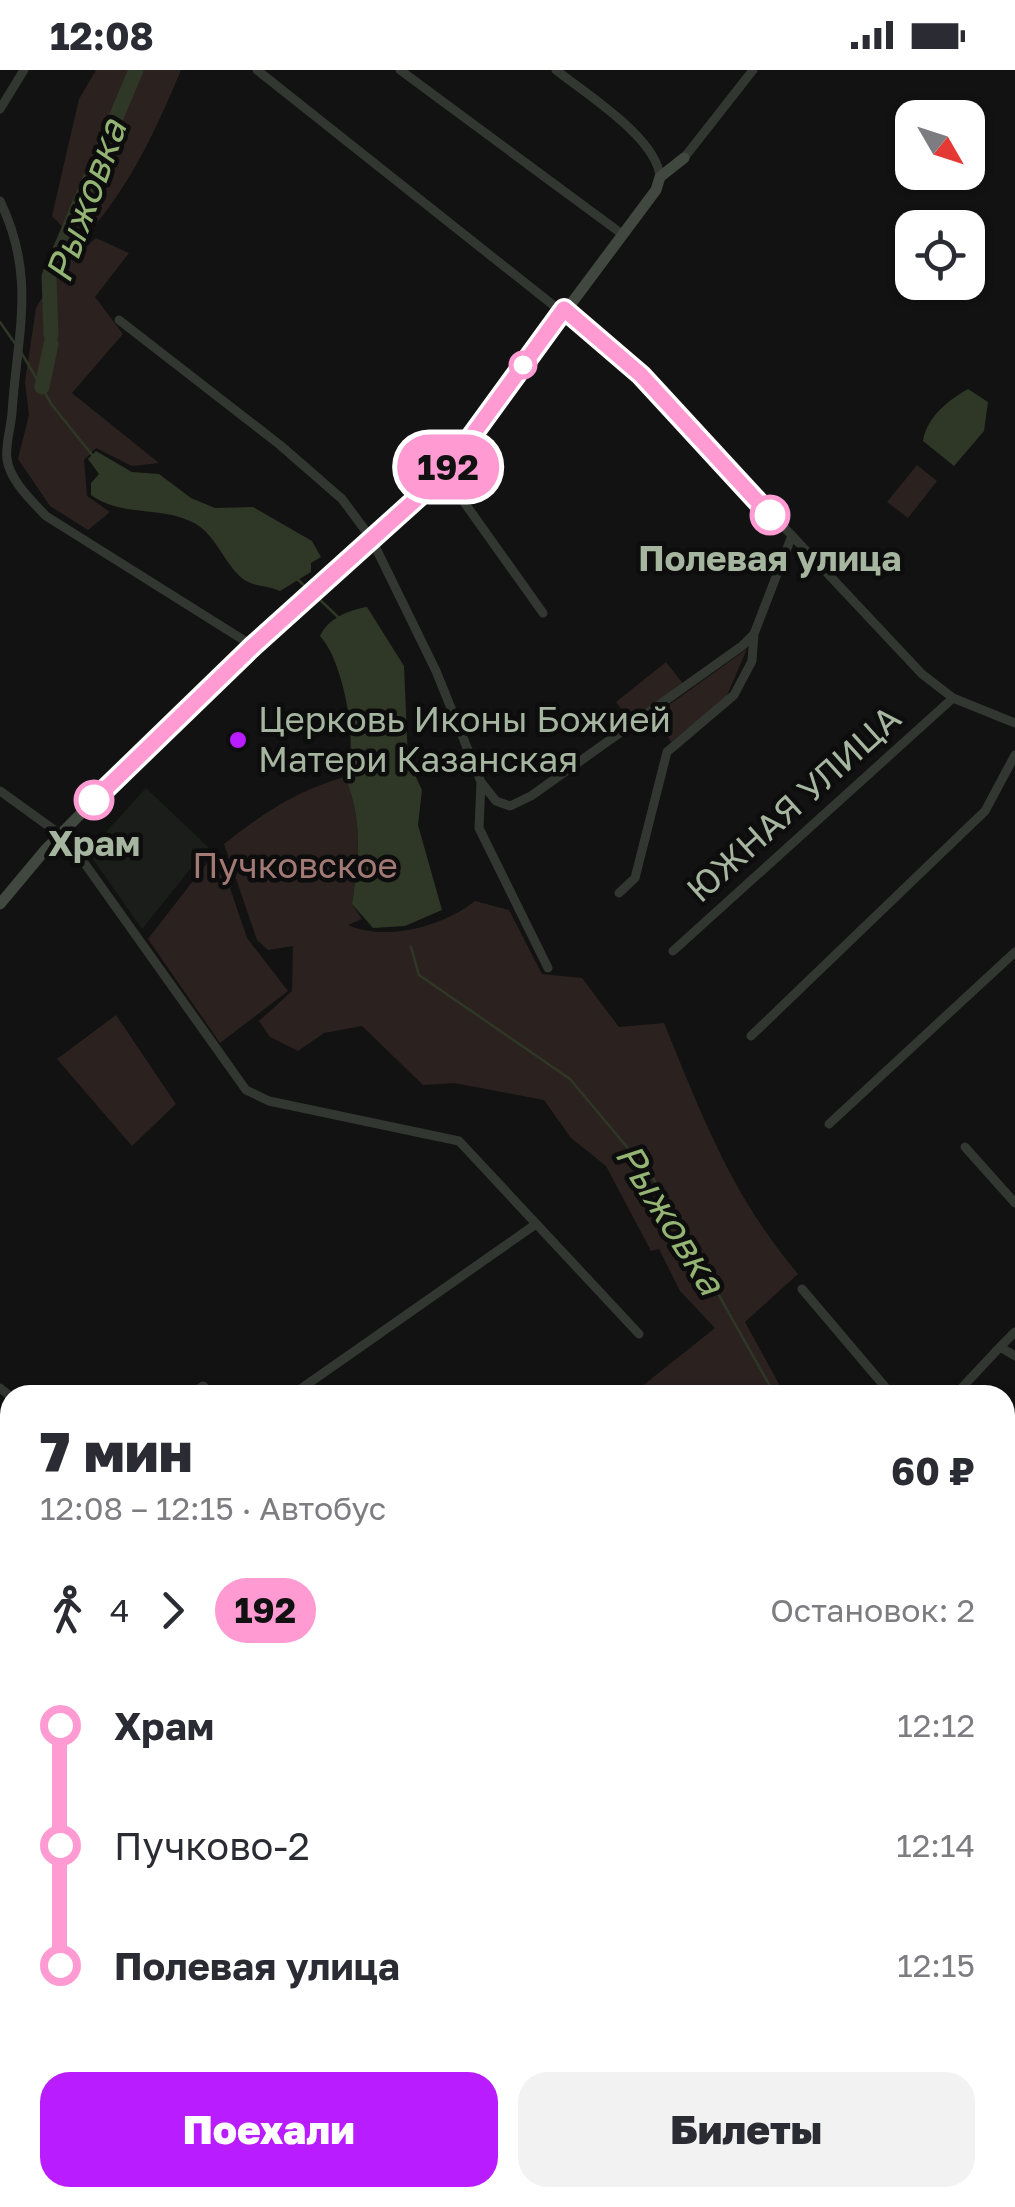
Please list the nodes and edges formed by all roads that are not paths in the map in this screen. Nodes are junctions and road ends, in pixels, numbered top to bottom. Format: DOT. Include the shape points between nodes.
graph roads {
  1 [pos="24,70"];
  2 [pos="257,70"];
  3 [pos="400,70"];
  4 [pos="556,70"];
  5 [pos="753,70"];
  6 [pos="0,109"];
  7 [pos="684,158"];
  8 [pos="660,177"];
  9 [pos="0,201"];
  10 [pos="622,234"];
  11 [pos="564,309"];
  12 [pos="119,320"];
  13 [pos="444,474"];
  14 [pos="371,538"];
  15 [pos="792,538"];
  16 [pos="543,613"];
  17 [pos="754,634"];
  18 [pos="253,646"];
  19 [pos="953,698"];
  20 [pos="1015,723"];
  21 [pos="1015,755"];
  22 [pos="481,782"];
  23 [pos="0,791"];
  24 [pos="61,834"];
  25 [pos="619,893"];
  26 [pos="0,904"];
  27 [pos="673,951"];
  28 [pos="1015,952"];
  29 [pos="548,968"];
  30 [pos="751,1036"];
  31 [pos="829,1124"];
  32 [pos="965,1147"];
  33 [pos="1015,1202"];
  34 [pos="536,1224"];
  35 [pos="802,1289"];
  36 [pos="1015,1332"];
  37 [pos="639,1334"];
  38 [pos="1000,1347"];
  39 [pos="1015,1356"];
  40 [pos="306,1385"];
  41 [pos="884,1385"];
  42 [pos="964,1385"];
  1 -- 6 [label="street"];
  2 -- 11 [label="street"];
  3 -- 10 [label="street"];
  4 -- 8 [label="street" via="644,143"];
  5 -- 7 [label="street"];
  7 -- 8 [label="street"];
  8 -- 10 [label="street"];
  9 -- 18 [label="street" via="19,249 23,337 7,460 24,492 46,516"];
  10 -- 11 [label="street"];
  11 -- 13 [label="street"];
  11 -- 15 [label="street" via="641,375"];
  12 -- 14 [label="street" via="342,498"];
  13 -- 14 [label="street"];
  13 -- 16 [label="street"];
  14 -- 18 [label="street"];
  14 -- 22 [label="street"];
  15 -- 17 [label="street"];
  15 -- 19 [label="street" via="900,654"];
  17 -- 22 [label="street" via="531,796 510,806 496,801"];
  17 -- 25 [label="street" via="752,660 734,695 667,752 636,878"];
  18 -- 24 [label="street"];
  19 -- 20 [label="street"];
  19 -- 27 [label="street, ЮЖНАЯ УЛИЦА"];
  21 -- 30 [label="street" via="985,812"];
  22 -- 29 [label="street" via="479,828"];
  23 -- 24 [label="street"];
  24 -- 26 [label="street"];
  24 -- 34 [label="street" via="246,1090 460,1141"];
  28 -- 31 [label="street"];
  32 -- 33 [label="street"];
  34 -- 37 [label="street"];
  34 -- 40 [label="street"];
  35 -- 41 [label="street"];
  36 -- 38 [label="street"];
  38 -- 39 [label="street"];
  38 -- 42 [label="street"];
}
